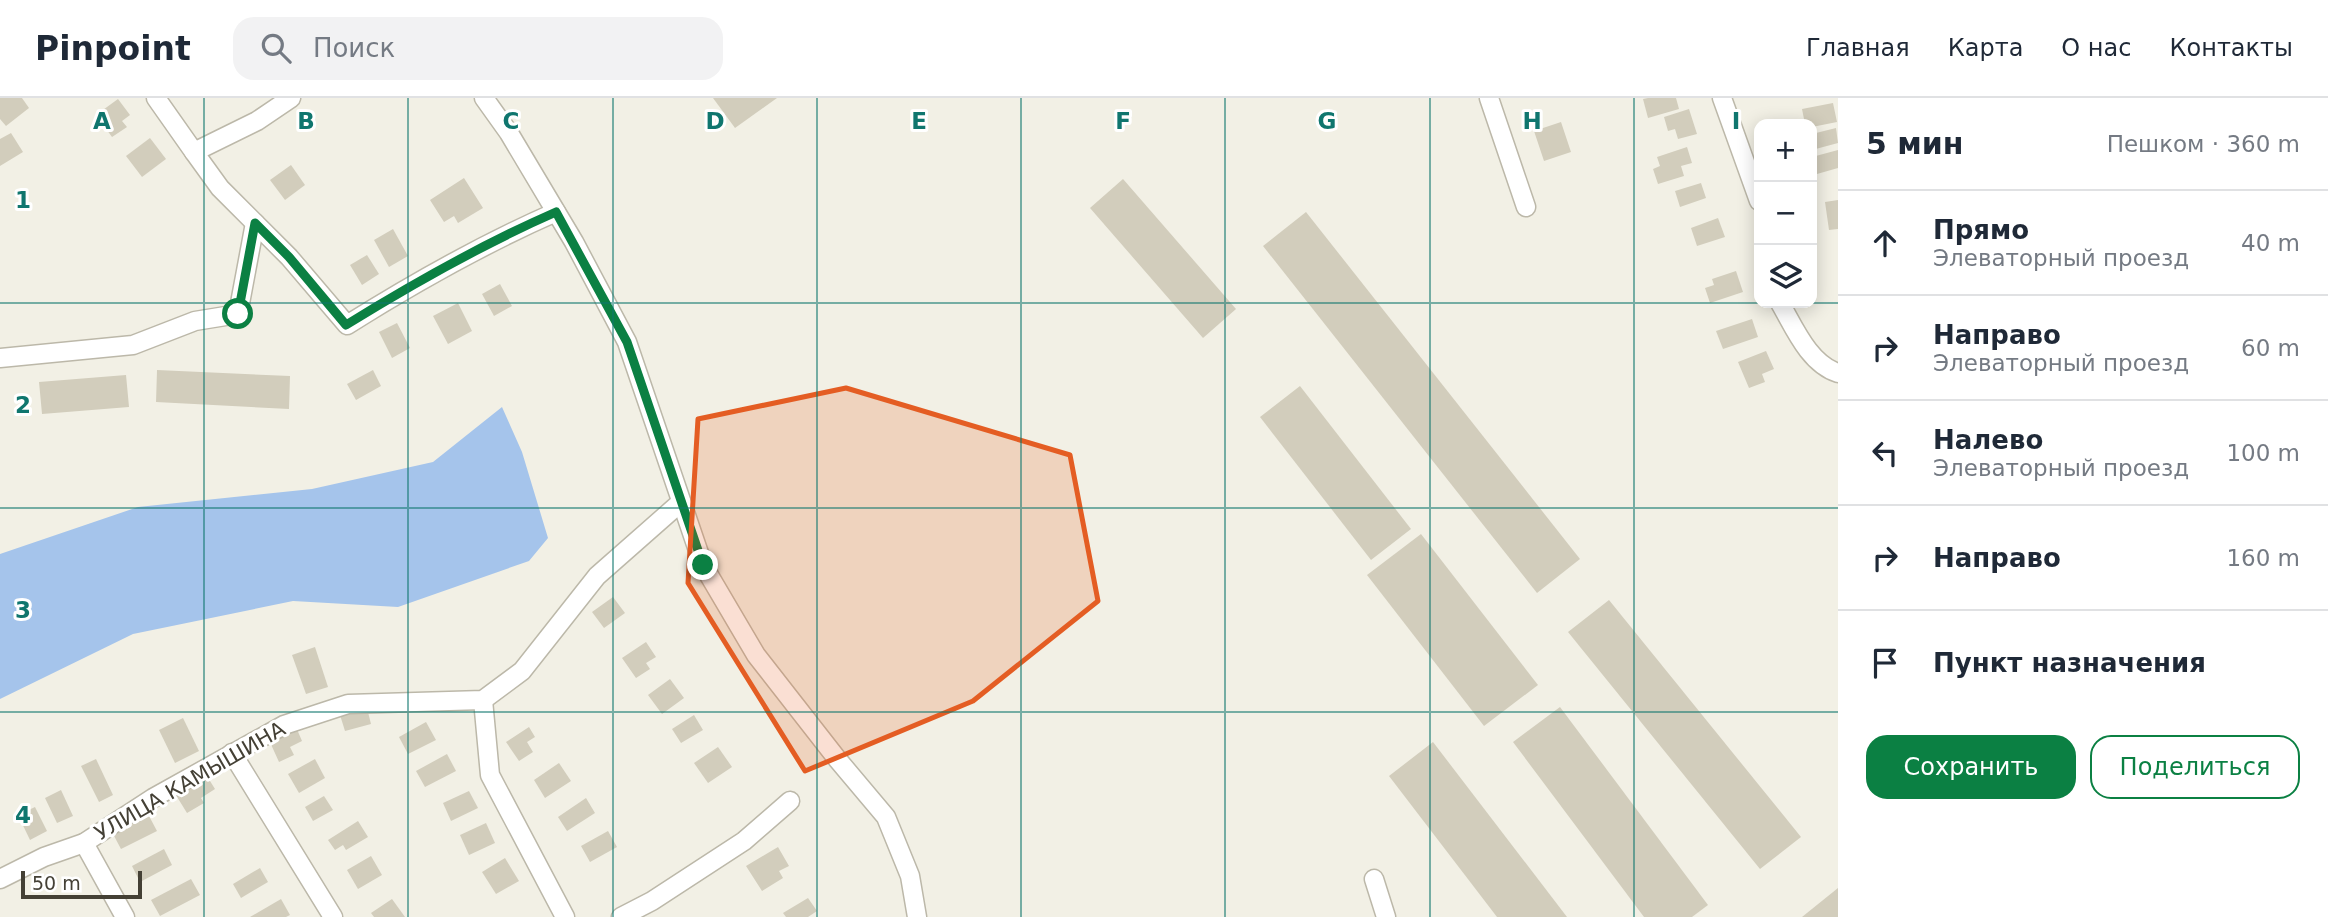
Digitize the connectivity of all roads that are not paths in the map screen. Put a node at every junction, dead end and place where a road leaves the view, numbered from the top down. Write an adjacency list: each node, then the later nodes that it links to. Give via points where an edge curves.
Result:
1 (156, 98): 6 (street)
2 (291, 98): 6 (street, via 257,121)
3 (484, 98): 9 (street)
4 (1489, 98): 8 (street)
5 (1722, 98): 7 (street)
6 (194, 152): 10 (street, via 219,188)
7 (1754, 187)
8 (1526, 207)
9 (556, 212): 10 (street, via 417,281 346,325); 14 (street, via 627,342)
10 (255, 223): 12 (street, via 238,314 195,321 133,345)
11 (1783, 308): 13 (street, via 1803,344)
12 (0, 358)
13 (1838, 373)
14 (681, 502): 15 (street, via 597,576 522,671); 24 (street, via 703,565 756,655 887,817 910,876)
15 (483, 700): 16 (street, УЛИЦА КАМЫШИНА, via 348,704 284,725); 22 (street, via 490,775)
16 (232, 753): 18 (street, УЛИЦА КАМЫШИНА); 21 (street)
17 (790, 801): 23 (street, via 744,841)
18 (84, 843): 19 (street, УЛИЦА КАМЫШИНА); 20 (street)
19 (0, 879)
20 (125, 917)
21 (333, 917)
22 (565, 917)
23 (621, 917)
24 (917, 917)
25 (1373, 917): 26 (street, via 1374,879)
26 (1386, 917)

